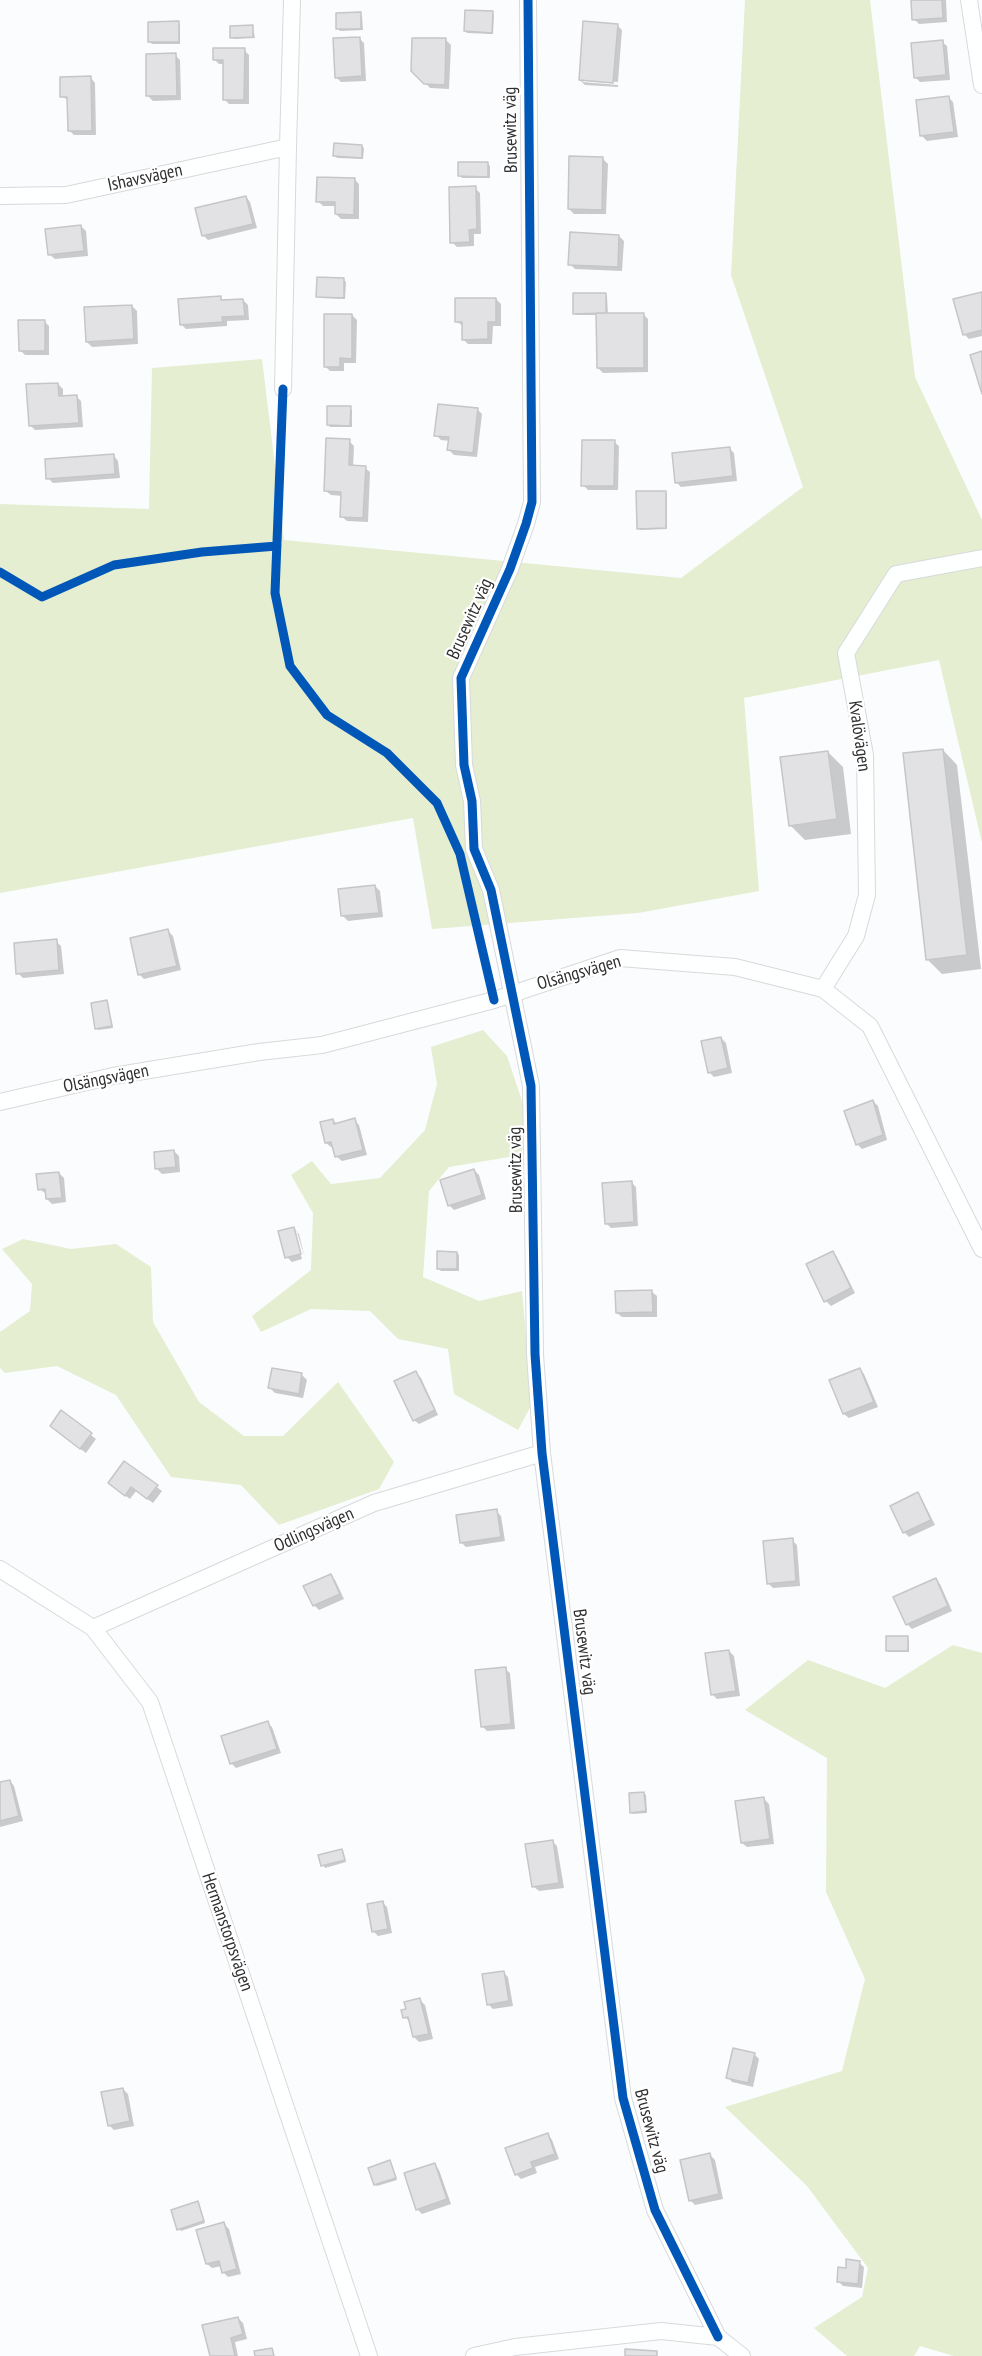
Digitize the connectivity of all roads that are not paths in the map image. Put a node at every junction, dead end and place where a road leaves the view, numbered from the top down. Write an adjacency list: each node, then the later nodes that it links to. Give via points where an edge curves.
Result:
1 (292, 0): 6 (street)
2 (528, 0): 11 (street, Brusewitz väg, via 532,502 510,569 461,678 464,765 472,801 474,849 491,890)
3 (969, 0): 4 (street)
4 (982, 79): 5 (street)
5 (982, 85)
6 (288, 147): 7 (street, Ishavsvägen, via 66,195); 8 (street)
7 (0, 196)
8 (283, 389)
9 (982, 558): 10 (street, Kvalövägen, via 896,574 846,653 865,755 867,895 856,936)
10 (823, 989): 11 (street, Olsängsvägen, via 735,967 620,958); 13 (street, Olsängsvägen, via 870,1026)
11 (513, 993): 12 (street, Olsängsvägen, via 322,1045 113,1076); 14 (street, Brusewitz väg, via 531,1086 535,1354)
12 (0, 1102)
13 (982, 1249)
14 (542, 1453): 16 (street, Odlingsvägen, via 374,1503); 17 (street, Brusewitz väg, via 623,2098 655,2210)
15 (0, 1569): 16 (street, Hermanstorpsvägen)
16 (93, 1628): 18 (street, Hermanstorpsvägen, via 150,1702)
17 (718, 2337): 19 (street, via 661,2331 515,2347); 20 (street)
18 (369, 2356)
19 (474, 2356)
20 (742, 2356)

